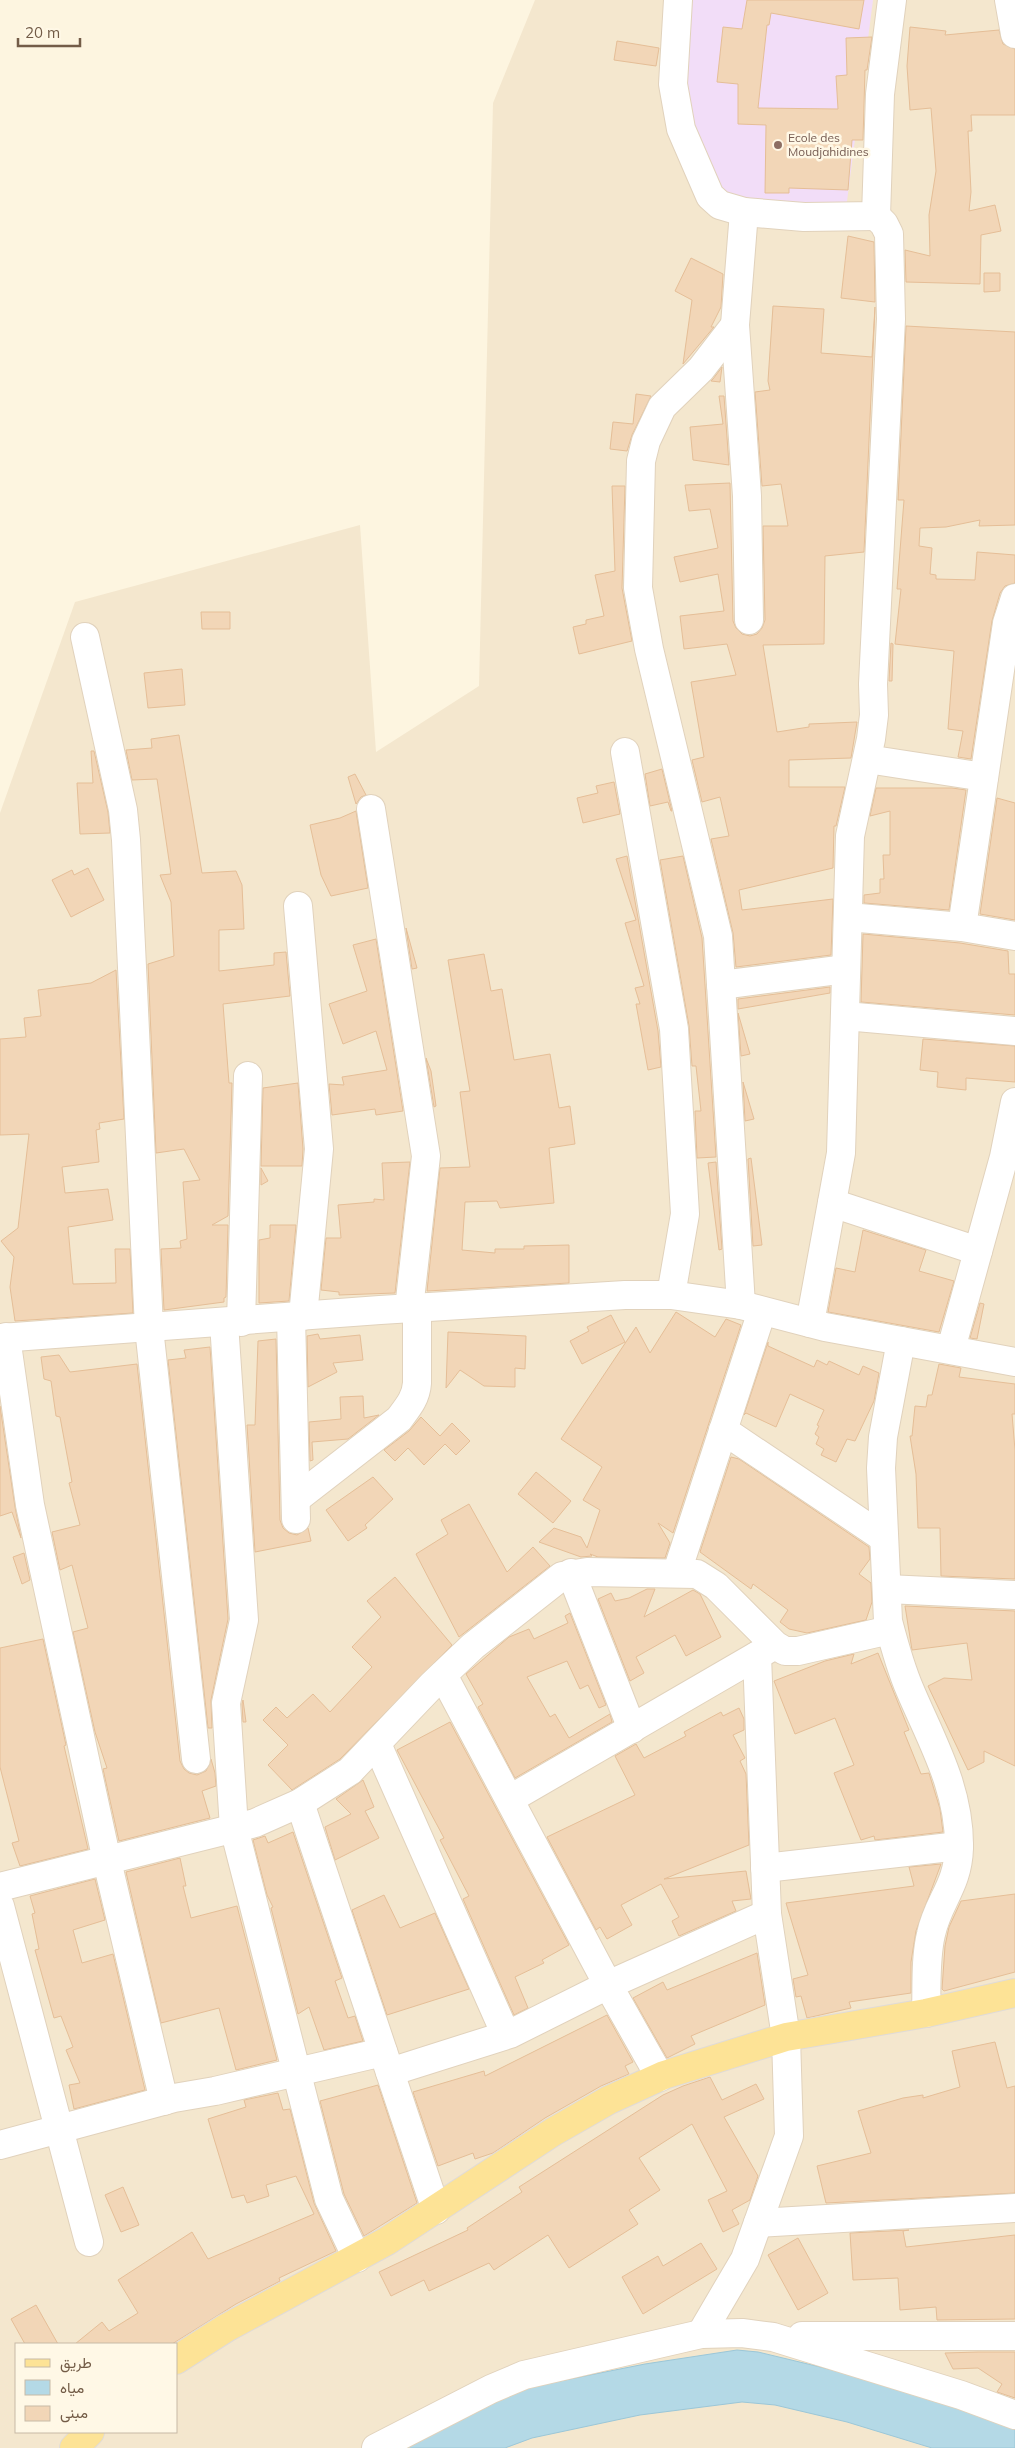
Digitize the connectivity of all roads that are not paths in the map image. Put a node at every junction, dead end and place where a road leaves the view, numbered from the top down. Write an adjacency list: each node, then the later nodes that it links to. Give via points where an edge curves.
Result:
1 (678, 0): 5 (street, via 673,84 681,129 710,196 720,205)
2 (892, 0): 6 (street, via 880,94)
3 (1009, 0): 4 (street)
4 (1015, 34)
5 (744, 212): 6 (street, via 804,217); 7 (street)
6 (876, 216): 12 (street, via 888,234 891,320 874,715)
7 (735, 325): 9 (street, via 747,496); 20 (street, via 701,369 662,407 646,441 641,461 638,588 649,649 718,936)
8 (1015, 598): 13 (street, via 1007,623)
9 (749, 620)
10 (85, 636): 34 (street, via 123,810 126,840)
11 (625, 752): 28 (street, via 674,1029 685,1214)
12 (867, 759): 13 (street); 16 (street, via 850,836)
13 (984, 777): 17 (street)
14 (371, 809): 29 (street, via 426,1156)
15 (298, 906): 31 (street, via 319,1149)
16 (848, 917): 17 (street); 19 (street)
17 (962, 927): 18 (street)
18 (1015, 936)
19 (846, 969): 20 (street); 21 (street)
20 (721, 985): 30 (street)
21 (845, 1016): 22 (street); 26 (street, via 840,1153)
22 (1015, 1031)
23 (248, 1076): 32 (street)
24 (1015, 1102): 25 (street)
25 (1011, 1143): 27 (street)
26 (832, 1203): 27 (street); 33 (street)
27 (978, 1251): 37 (street)
28 (671, 1296): 29 (street); 30 (street)
29 (413, 1308): 31 (street); 31 (street, via 417,1383 412,1403 400,1419 296,1509)
30 (752, 1308): 33 (street); 39 (street)
31 (297, 1317): 32 (street)
32 (233, 1322): 34 (street); 53 (street, via 244,1620 226,1703)
33 (810, 1323): 36 (street)
34 (150, 1328): 35 (street); 50 (street)
35 (3, 1338): 55 (street, via 30,1505)
36 (901, 1341): 37 (street); 40 (street, via 883,1437)
37 (950, 1348): 38 (street)
38 (1015, 1362)
39 (723, 1430): 40 (street); 41 (street)
40 (884, 1538): 43 (street)
41 (676, 1572): 42 (street); 46 (street, via 704,1577)
42 (571, 1573): 47 (street, via 562,1576 495,1628); 48 (street)
43 (887, 1589): 44 (street); 45 (street)
44 (1015, 1595)
45 (890, 1630): 46 (street, via 798,1651); 54 (street, via 909,1689 948,1774)
46 (766, 1650): 48 (street); 56 (street)
47 (443, 1675): 49 (street); 51 (street)
48 (632, 1729): 51 (street)
49 (377, 1744): 52 (street, via 350,1771); 63 (street)
50 (196, 1759)
51 (510, 1800): 60 (street)
52 (300, 1803): 53 (street, via 255,1823); 65 (street)
53 (234, 1828): 55 (street); 66 (street)
54 (959, 1846): 56 (street); 62 (street, via 957,1873 931,1932)
55 (107, 1861): 57 (street); 68 (street)
56 (765, 1868): 59 (street)
57 (0, 1887)
58 (0, 1906): 69 (street)
59 (767, 1914): 60 (street); 64 (street)
60 (608, 1986): 63 (street, via 510,2034); 67 (street)
61 (1015, 1993): 62 (main road)
62 (926, 2013): 64 (main road)
63 (505, 2033): 65 (street)
64 (786, 2037): 67 (main road); 73 (street, via 789,2136)
65 (386, 2062): 66 (street); 72 (street)
66 (298, 2073): 68 (street); 75 (street, via 329,2199)
67 (660, 2077): 72 (main road, via 608,2100 553,2132)
68 (164, 2101): 69 (street)
69 (58, 2129): 70 (street); 74 (street)
70 (0, 2145)
71 (1015, 2208): 73 (street)
72 (436, 2210): 75 (main road)
73 (758, 2222): 76 (street, via 745,2259)
74 (90, 2242)
75 (357, 2258): 79 (main road, via 226,2328)
76 (701, 2334): 78 (street, via 742,2333); 83 (street, via 524,2376 491,2389)
77 (1015, 2336): 78 (street)
78 (773, 2337): 80 (street, via 952,2392)
79 (178, 2359)
80 (1015, 2415)
81 (89, 2433): 82 (main road)
82 (74, 2448)
83 (376, 2448)

